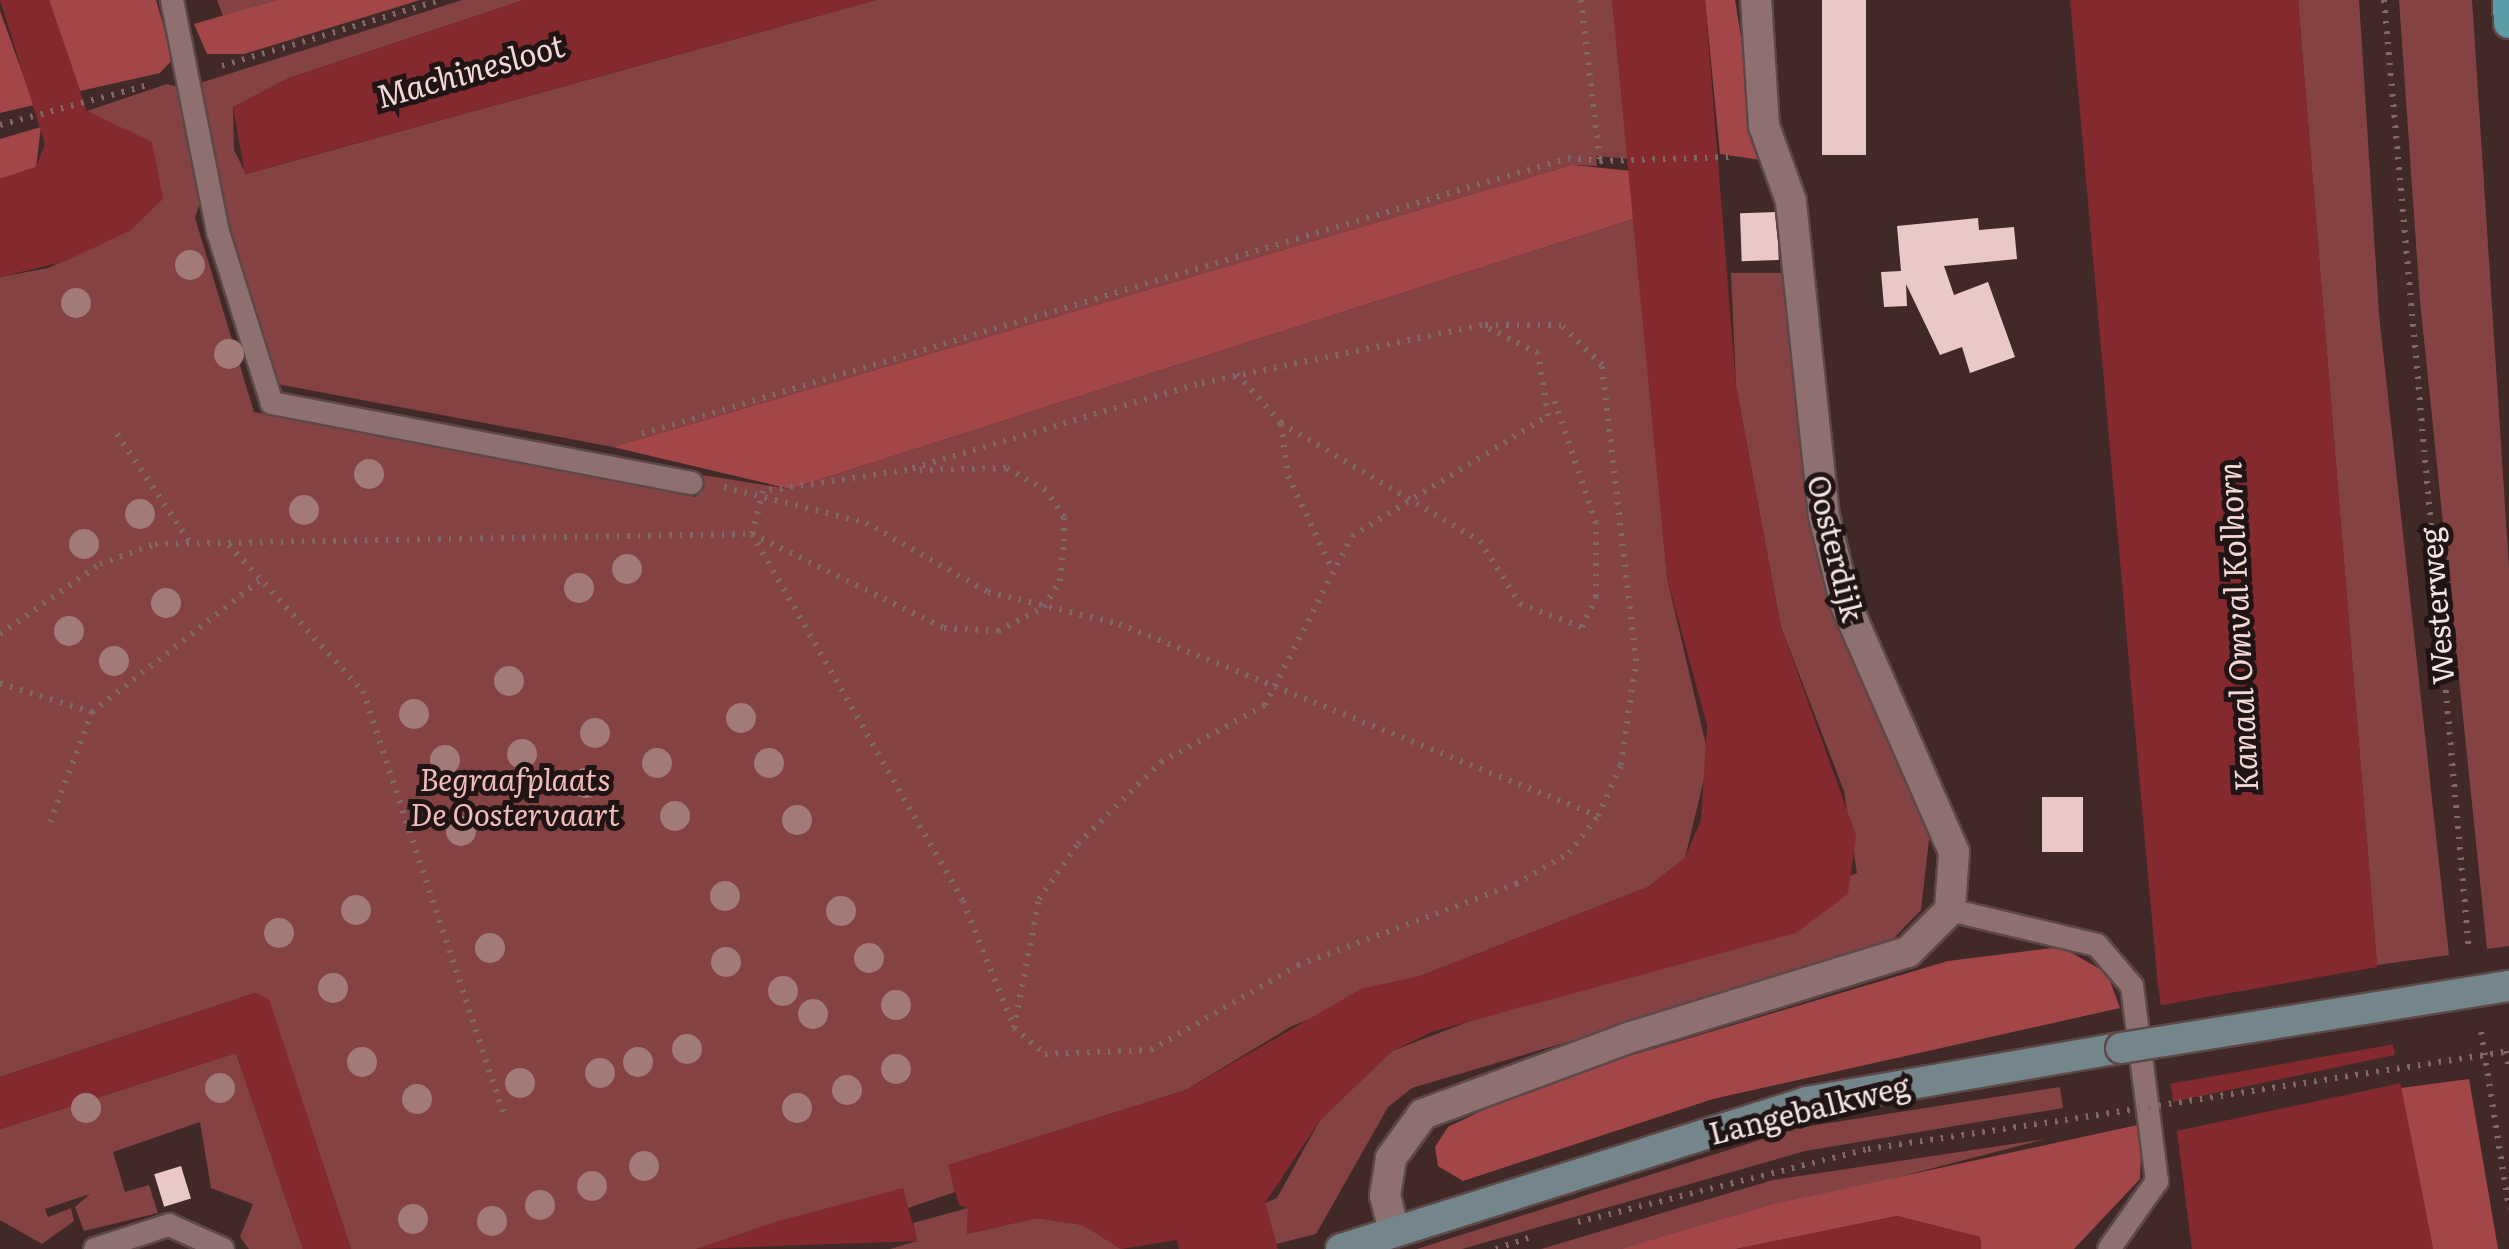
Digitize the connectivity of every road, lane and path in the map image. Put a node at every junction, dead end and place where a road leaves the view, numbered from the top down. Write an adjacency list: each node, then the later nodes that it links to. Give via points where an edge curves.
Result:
1 (172, 0): 8 (lane)
2 (441, 0): 8 (path)
3 (1581, 0): 11 (path)
4 (1756, 0): 34 (street, Oosterdijk, via 1764,126 1800,271 1824,516 1846,605 1954,852)
5 (2384, 0): 35 (path, Westerweg)
6 (2508, 0): 7 (main road)
7 (2509, 22)
8 (187, 76): 9 (path); 19 (lane, via 218,232 272,403)
9 (1, 125)
10 (1736, 157): 11 (path, via 1620,166)
11 (1600, 161): 17 (path, via 1568,158)
12 (1482, 325): 13 (path); 14 (path, via 1538,354); 32 (path, via 1561,325 1602,365 1636,661 1621,765)
13 (1237, 374): 15 (path); 18 (path)
14 (1551, 392): 21 (path, via 1548,416 1514,444); 21 (path, via 1596,523 1596,597 1582,626 1520,604 1480,541)
15 (1281, 423): 21 (path); 25 (path, via 1288,476)
16 (118, 434): 23 (path)
17 (635, 436)
18 (907, 470): 20 (path); 27 (path, via 1006,468 1046,490 1064,517 1064,541 1060,582)
19 (691, 484): 20 (path)
20 (763, 491): 22 (path); 27 (path, via 866,523 988,592)
21 (1416, 500): 25 (path, via 1352,536)
22 (752, 534): 24 (path); 27 (path, via 944,628 998,631); 38 (path, via 963,901)
23 (191, 544): 24 (path); 28 (path, via 155,544 100,564)
24 (228, 544): 26 (path)
25 (1331, 567): 30 (path)
26 (258, 582): 31 (path); 41 (path, via 293,606 364,691)
27 (1044, 606): 30 (path, via 1119,624)
28 (0, 634)
29 (0, 683): 31 (path)
30 (1276, 684): 32 (path); 38 (path, via 1244,721 1160,762 1078,844 1039,899)
31 (92, 712): 33 (path)
32 (1598, 816): 38 (path, via 1569,853 1516,884 1298,966 1150,1050 1045,1054)
33 (50, 822)
34 (1950, 910): 44 (street, via 1908,952 1628,1038 1423,1114 1389,1168); 50 (lane, via 2097,944 2132,986 2158,1181)
35 (2471, 966)
36 (2509, 986): 44 (street, Langebalkweg, bridge, via 1807,1102)
37 (2479, 1019): 42 (path)
38 (1014, 1028)
39 (2508, 1051): 40 (path); 43 (path, Langebalkweg, bridge, via 1868,1149)
40 (2508, 1068)
41 (504, 1112)
42 (2509, 1205)
43 (1564, 1226)
44 (1394, 1230): 48 (street, Langebalkweg)
45 (1547, 1232): 49 (path)
46 (95, 1249): 47 (lane, via 168,1224)
47 (223, 1249)
48 (1341, 1249)
49 (1496, 1249)
50 (2109, 1249)

